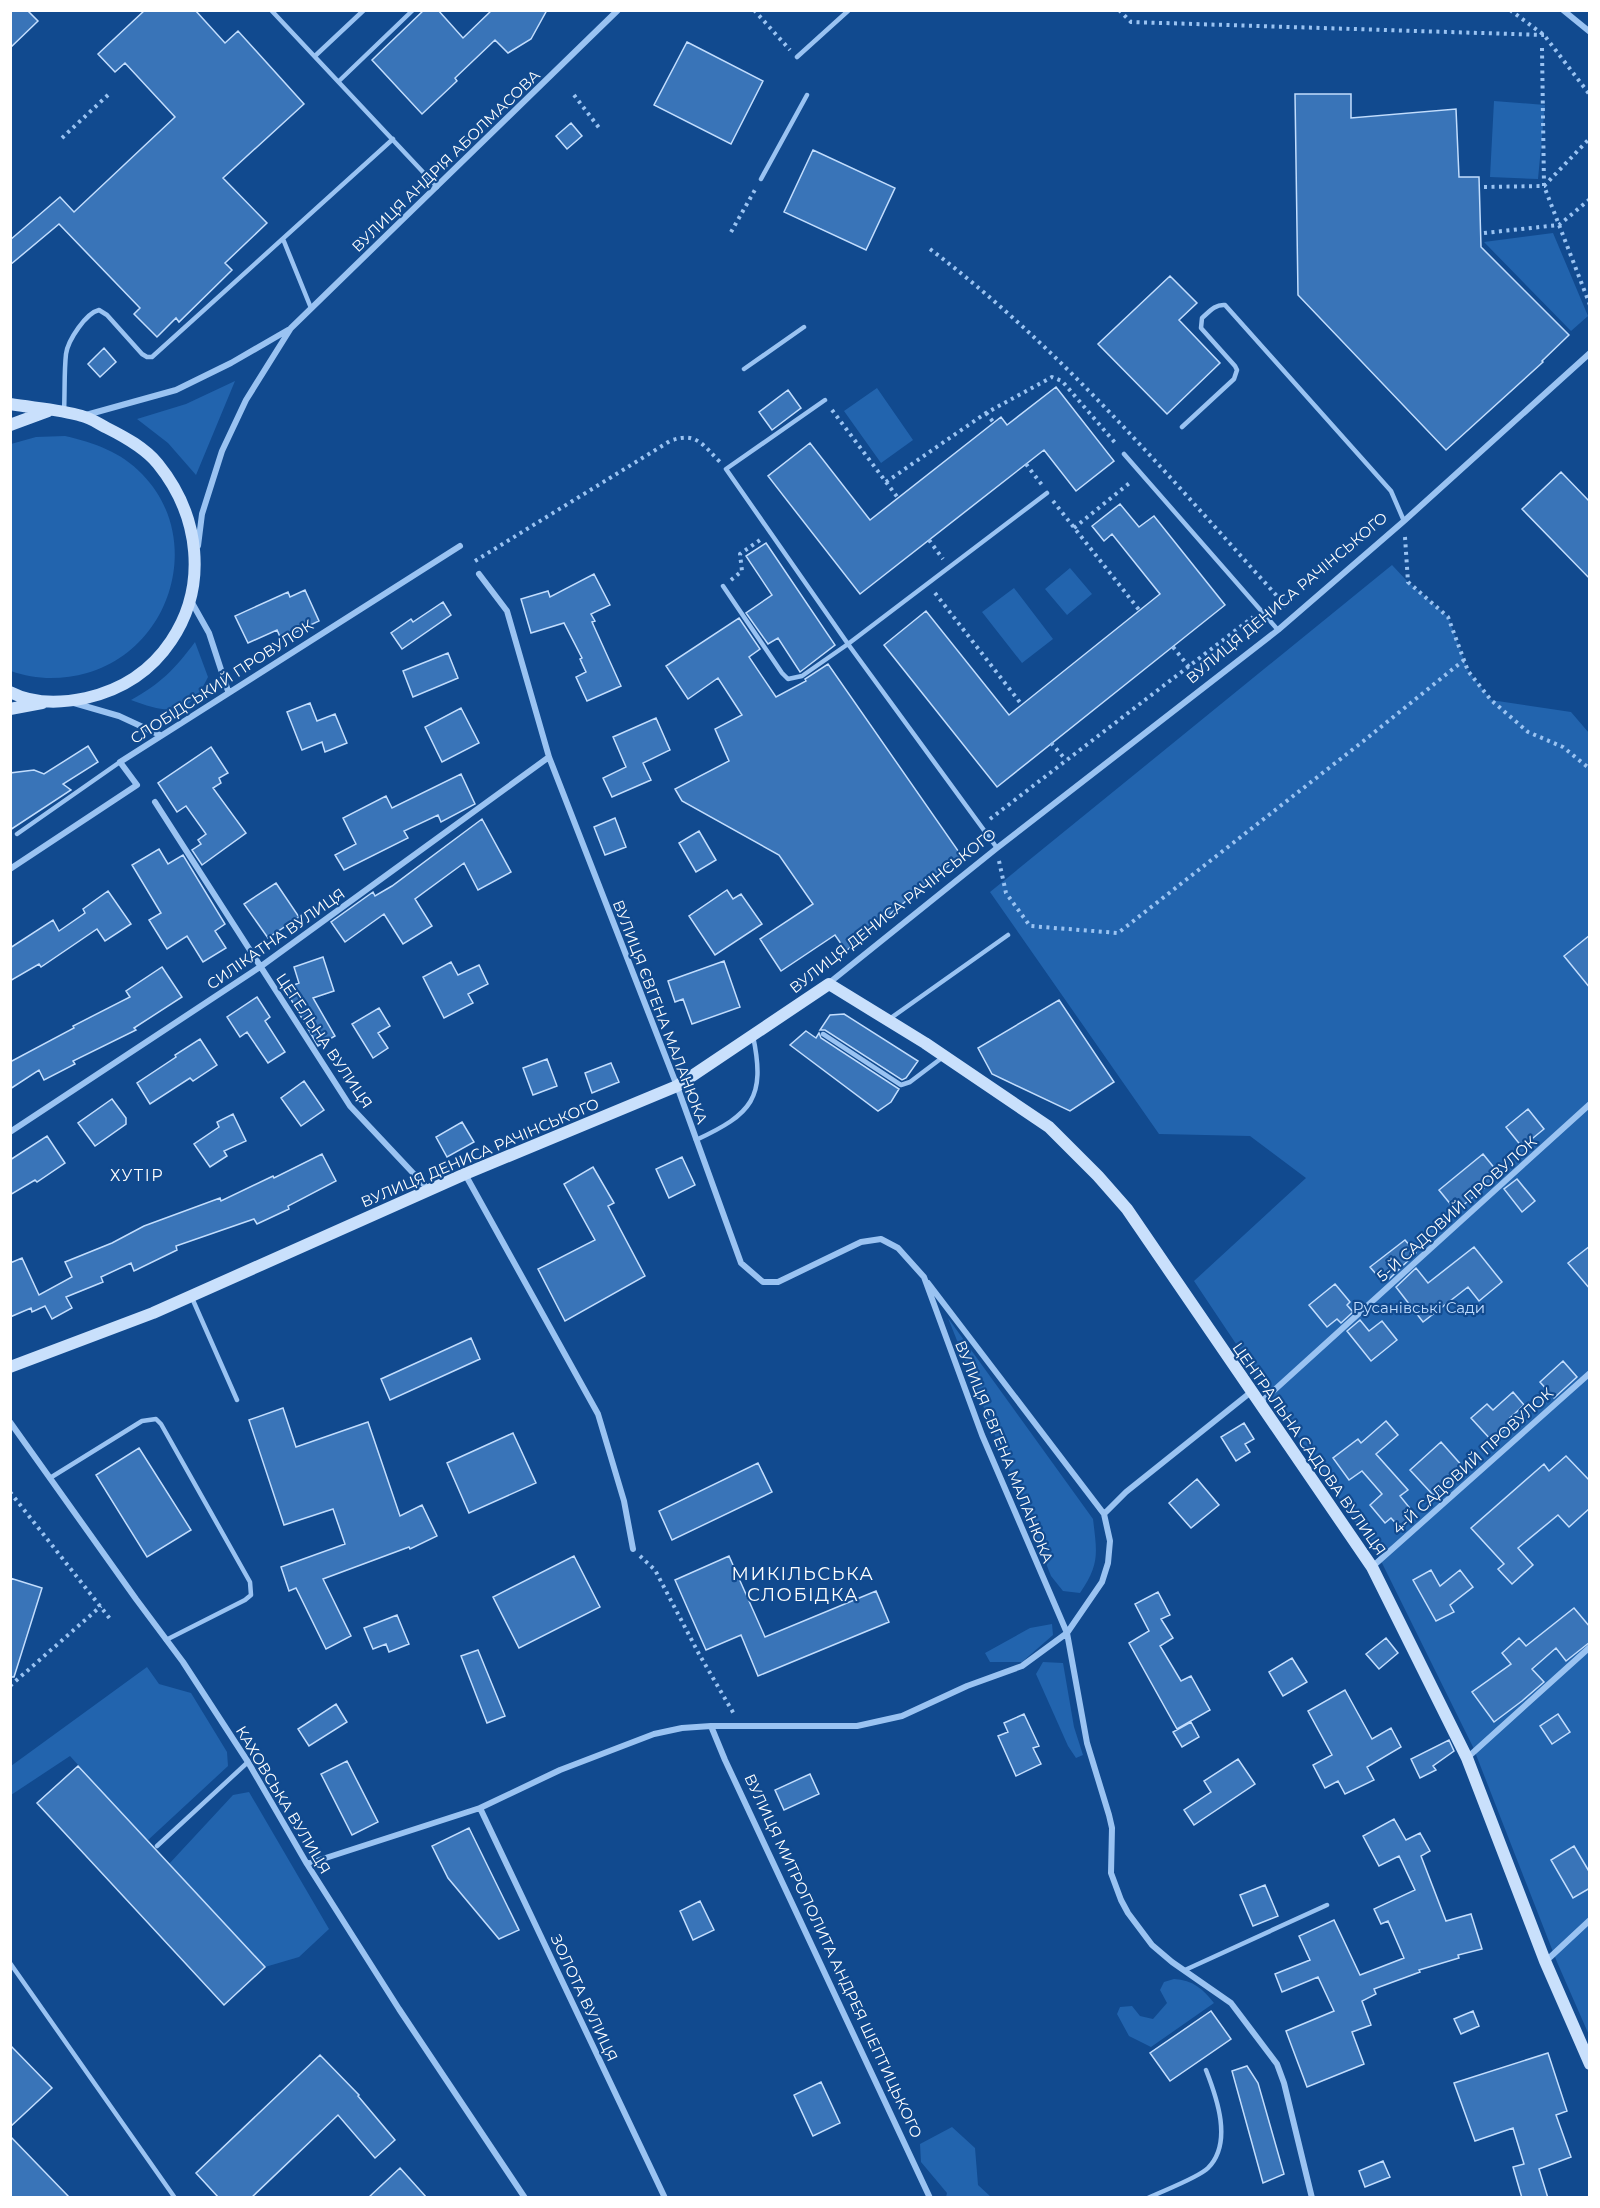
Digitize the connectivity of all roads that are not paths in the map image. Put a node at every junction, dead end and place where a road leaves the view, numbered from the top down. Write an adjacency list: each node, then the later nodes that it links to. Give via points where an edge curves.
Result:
1 (271, 10): 8 (lane)
2 (364, 10): 8 (lane)
3 (413, 10): 10 (lane)
4 (618, 10): 14 (street, ВУЛИЦЯ АНДРІЯ АБОЛМАСОВА)
5 (849, 10): 9 (lane)
6 (1563, 10): 7 (street)
7 (1590, 32)
8 (315, 56): 10 (lane)
9 (797, 57)
10 (339, 81): 12 (lane)
11 (807, 95): 13 (lane)
12 (393, 139): 14 (lane); 15 (lane)
13 (761, 179)
14 (437, 187): 16 (street, ВУЛИЦЯ АНДРІЯ АБОЛМАСОВА)
15 (283, 239): 16 (lane); 23 (lane, via 152,357 142,354 106,315 99,310 92,312 66,351)
16 (312, 308): 18 (street, ВУЛИЦЯ АНДРІЯ АБОЛМАСОВА)
17 (804, 327): 20 (lane)
18 (291, 328): 24 (street, ВУЛИЦЯ АНДРІЯ АБОЛМАСОВА, via 176,390); 31 (street, ВУЛИЦЯ АНДРІЯ АБОЛМАСОВА, via 246,400 222,451 202,514)
19 (1590, 352): 29 (street, ВУЛИЦЯ ДЕНИСА РАЧІНСЬКОГО)
20 (744, 369)
21 (825, 400): 36 (lane, via 726,469)
22 (10, 404): 23 (main road)
23 (58, 411): 24 (main road); 25 (main road)
24 (83, 416): 31 (main road, via 130,440 157,463 178,494 190,527)
25 (10, 426)
26 (1182, 426): 29 (lane, via 1236,375 1235,366 1201,327 1202,318 1220,304 1225,305 1391,491)
27 (1124, 454): 35 (lane)
28 (1047, 493): 36 (lane)
29 (1404, 521): 35 (street, ВУЛИЦЯ ДЕНИСА РАЧІНСЬКОГО)
30 (460, 546): 37 (street, СЛОБІДСЬКИЙ ПРОВУЛОК)
31 (195, 561): 34 (main road)
32 (479, 574): 43 (street, ВУЛИЦЯ ЄВГЕНА МАЛАНЮКА, via 507,611)
33 (723, 586): 36 (lane, via 788,679 802,676)
34 (191, 601): 37 (street, via 209,633); 39 (main road, via 181,626 161,655 135,679 103,694)
35 (1278, 630): 47 (street, ВУЛИЦЯ ДЕНИСА РАЧІНСЬКОГО)
36 (849, 644): 47 (lane)
37 (228, 691): 42 (street, СЛОБІДСЬКИЙ ПРОВУЛОК)
38 (10, 692): 40 (main road)
39 (68, 701): 40 (main road); 42 (street, via 118,716)
40 (50, 702): 41 (main road)
41 (10, 709)
42 (160, 735): 44 (street, СЛОБІДСЬКИЙ ПРОВУЛОК)
43 (549, 757): 50 (street, СИЛІКАТНА ВУЛИЦЯ); 56 (street, ВУЛИЦЯ ЄВГЕНА МАЛАНЮКА)
44 (120, 762): 46 (lane); 48 (street, СЛОБІДСЬКИЙ ПРОВУЛОК, via 137,784)
45 (155, 802): 50 (street, ЦЕГЕЛЬНА ВУЛИЦЯ)
46 (17, 834)
47 (997, 848): 51 (street, ВУЛИЦЯ ДЕНИСА РАЧІНСЬКОГО)
48 (10, 868)
49 (1008, 935): 52 (lane)
50 (260, 967): 58 (street, СИЛІКАТНА ВУЛИЦЯ); 61 (street, ЦЕГЕЛЬНА ВУЛИЦЯ, via 350,1106)
51 (829, 984): 52 (main road, ЦЕНТРАЛЬНА САДОВА ВУЛИЦЯ); 54 (main road, ВУЛИЦЯ ДЕНИСА РАЧІНСЬКОГО)
52 (888, 1020): 55 (main road, ЦЕНТРАЛЬНА САДОВА ВУЛИЦЯ)
53 (823, 1034): 55 (lane, via 901,1085)
54 (753, 1035): 56 (main road, ВУЛИЦЯ ДЕНИСА РАЧІНСЬКОГО); 59 (lane, via 759,1061 757,1089 749,1105 737,1118)
55 (944, 1056): 66 (main road, ЦЕНТРАЛЬНА САДОВА ВУЛИЦЯ, via 1049,1127 1098,1176 1126,1209)
56 (677, 1086): 59 (street, ВУЛИЦЯ ЄВГЕНА МАЛАНЮКА); 60 (main road, ВУЛИЦЯ ДЕНИСА РАЧІНСЬКОГО)
57 (1590, 1104): 68 (street, 5-Й САДОВИЙ ПРОВУЛОК)
58 (10, 1132)
59 (696, 1140): 62 (street, ВУЛИЦЯ ЄВГЕНА МАЛАНЮКА, via 741,1263 763,1282 778,1282 861,1242 881,1239 898,1248)
60 (465, 1174): 61 (main road, ВУЛИЦЯ ДЕНИСА РАЧІНСЬКОГО); 72 (street, via 598,1414 624,1502)
61 (429, 1190): 63 (main road, ВУЛИЦЯ ДЕНИСА РАЧІНСЬКОГО)
62 (924, 1277): 71 (street, ВУЛИЦЯ ЄВГЕНА МАЛАНЮКА); 74 (street, ВУЛИЦЯ ЄВГЕНА МАЛАНЮКА, via 982,1435)
63 (191, 1296): 64 (main road, ВУЛИЦЯ ДЕНИСА РАЧІНСЬКОГО); 67 (lane)
64 (10, 1367)
65 (1590, 1373): 73 (street, 4-Й САДОВИЙ ПРОВУЛОК)
66 (1251, 1392): 68 (main road, ЦЕНТРАЛЬНА САДОВА ВУЛИЦЯ); 71 (street)
67 (237, 1400)
68 (1260, 1403): 73 (main road, ЦЕНТРАЛЬНА САДОВА ВУЛИЦЯ)
69 (10, 1422): 70 (street, КАХОВСЬКА ВУЛИЦЯ)
70 (50, 1478): 75 (street, КАХОВСЬКА ВУЛИЦЯ); 75 (lane, via 142,1421 156,1419 161,1424 252,1588 246,1600)
71 (1104, 1514): 74 (street, ВУЛИЦЯ ЄВГЕНА МАЛАНЮКА, via 1110,1541 1108,1563 1102,1582)
72 (633, 1550)
73 (1372, 1567): 78 (main road, ЦЕНТРАЛЬНА САДОВА ВУЛИЦЯ)
74 (1067, 1634): 77 (street, via 1022,1666 902,1716 857,1726); 87 (street, ВУЛИЦЯ ЄВГЕНА МАЛАНЮКА, via 1087,1743 1112,1828 1114,1883 1128,1913 1152,1945)
75 (166, 1640): 79 (street, КАХОВСЬКА ВУЛИЦЯ)
76 (1590, 1647): 78 (street)
77 (711, 1726): 80 (street, via 654,1734 560,1770); 93 (street, ВУЛИЦЯ МИТРОПОЛИТА АНДРЕЯ ШЕПТИЦЬКОГО)
78 (1467, 1758): 85 (main road, ЦЕНТРАЛЬНА САДОВА ВУЛИЦЯ)
79 (248, 1762): 81 (lane); 82 (street, КАХОВСЬКА ВУЛИЦЯ)
80 (480, 1808): 82 (street); 92 (street, ЗОЛОТА ВУЛИЦЯ)
81 (157, 1846)
82 (307, 1864): 91 (street, КАХОВСЬКА ВУЛИЦЯ)
83 (1327, 1905): 87 (lane)
84 (1590, 1920): 85 (street)
85 (1545, 1961): 88 (main road, ЦЕНТРАЛЬНА САДОВА ВУЛИЦЯ)
86 (10, 1963): 90 (lane)
87 (1185, 1970): 95 (street, ВУЛИЦЯ ЄВГЕНА МАЛАНЮКА, via 1231,2003 1277,2064)
88 (1590, 2064)
89 (1206, 2070): 94 (lane, via 1219,2115 1221,2139 1215,2159 1206,2170)
90 (176, 2198)
91 (525, 2198)
92 (666, 2198)
93 (930, 2198)
94 (1148, 2198)
95 (1312, 2198)

